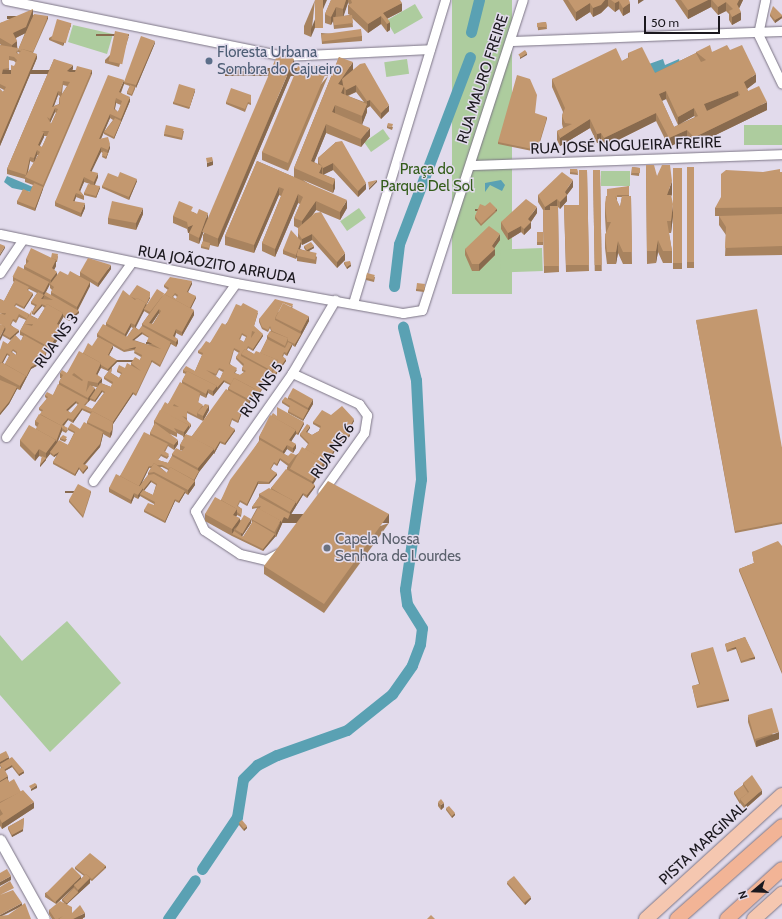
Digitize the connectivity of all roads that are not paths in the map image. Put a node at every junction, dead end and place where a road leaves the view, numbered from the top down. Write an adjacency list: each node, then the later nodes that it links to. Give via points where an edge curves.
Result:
1 (6, 0): 8 (street, via 284,56)
2 (445, 0): 8 (street)
3 (523, 0): 7 (street, RUA MAURO FREIRE)
4 (765, 0): 6 (street)
5 (782, 32): 6 (street)
6 (758, 34): 7 (street); 9 (street)
7 (510, 41): 11 (street, RUA MAURO FREIRE)
8 (430, 49): 18 (street)
9 (782, 84)
10 (782, 154): 11 (street, RUA JOSÉ NOGUEIRA FREIRE)
11 (471, 165): 19 (street, RUA MAURO FREIRE)
12 (0, 234): 13 (street, RUA JOÃOZITO ARRUDA)
13 (23, 239): 14 (street, RUA JOÃOZITO ARRUDA); 15 (street)
14 (131, 263): 16 (street, RUA JOÃOZITO ARRUDA); 21 (street, RUA NS 3)
15 (0, 272)
16 (236, 283): 17 (street, RUA JOÃOZITO ARRUDA); 22 (street)
17 (335, 300): 18 (street, RUA JOÃOZITO ARRUDA); 20 (street, RUA NS 5)
18 (353, 303): 19 (street, RUA JOÃOZITO ARRUDA, via 403,313 422,310)
19 (427, 304)
20 (292, 373): 23 (street, RUA NS 6, via 359,404 368,421 364,433); 24 (street, RUA NS 5, via 195,511 204,530 240,554 266,560 278,554)
21 (6, 436)
22 (93, 481)
23 (314, 502)
24 (288, 541)
25 (782, 795): 31 (main road, PISTA MARGINAL)
26 (782, 826): 32 (highway)
27 (0, 840): 30 (street)
28 (782, 869): 33 (highway)
29 (782, 894): 34 (main road)
30 (44, 919)
31 (646, 919)
32 (677, 919)
33 (727, 919)
34 (754, 919)

